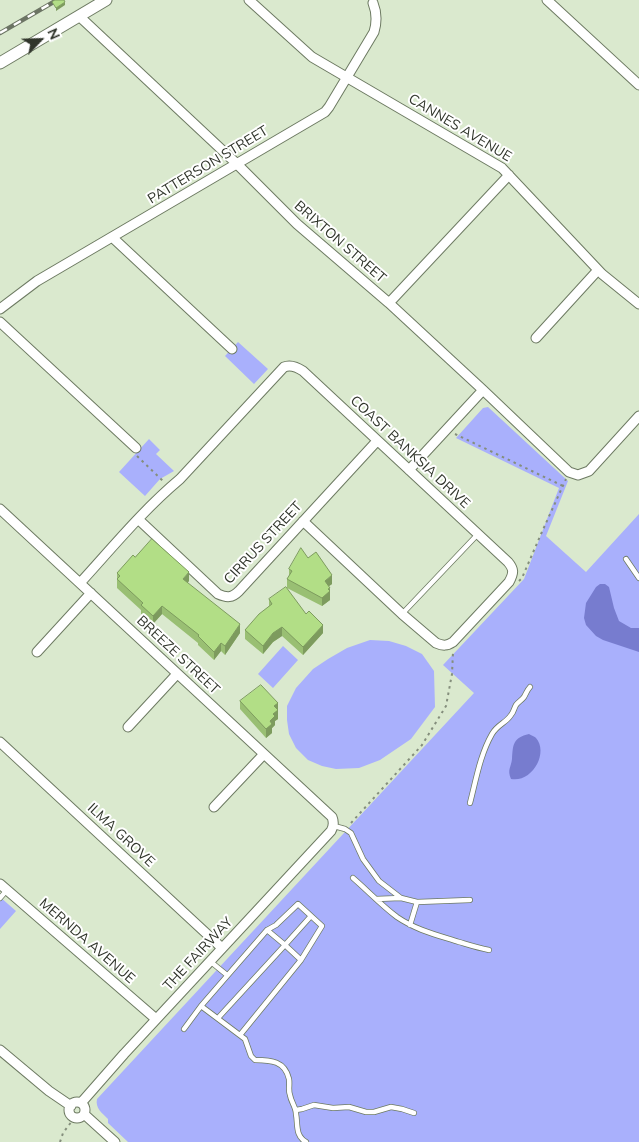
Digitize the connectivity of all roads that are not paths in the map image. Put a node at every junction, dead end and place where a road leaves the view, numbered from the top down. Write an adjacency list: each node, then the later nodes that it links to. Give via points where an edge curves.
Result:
1 (106, 0): 5 (street)
2 (248, 0): 7 (street, CANNES AVENUE, via 309,56)
3 (548, 0): 8 (street)
4 (373, 3): 7 (street, PATTERSON STREET, via 377,16 375,30)
5 (79, 16): 6 (street); 9 (street, BRIXTON STREET)
6 (0, 63)
7 (347, 77): 9 (street, PATTERSON STREET, via 325,112); 10 (street, CANNES AVENUE, via 495,163)
8 (639, 85)
9 (237, 164): 11 (street, PATTERSON STREET); 13 (street, BRIXTON STREET, via 297,224)
10 (509, 175): 12 (street, CANNES AVENUE); 13 (street)
11 (112, 237): 15 (street, PATTERSON STREET, via 37,281); 18 (street)
12 (598, 270): 14 (street, CANNES AVENUE); 17 (street)
13 (389, 303): 19 (street, BRIXTON STREET)
14 (639, 304)
15 (0, 309)
16 (0, 322): 22 (street)
17 (536, 338)
18 (232, 349)
19 (483, 390): 20 (street, BRIXTON STREET, via 570,472 578,475 589,471); 23 (street)
20 (639, 416)
21 (377, 441): 23 (street, COAST BANKSIA DRIVE); 25 (street, COAST BANKSIA DRIVE, via 303,371 287,366); 26 (street, CIRRUS STREET)
22 (136, 448)
23 (409, 470): 27 (street, COAST BANKSIA DRIVE)
24 (0, 509): 30 (street, BREEZE STREET)
25 (138, 519): 26 (street, CIRRUS STREET, via 224,597 239,591); 30 (street, COAST BANKSIA DRIVE)
26 (303, 520): 32 (street, COAST BANKSIA DRIVE)
27 (478, 534): 32 (lane); 32 (street, COAST BANKSIA DRIVE, via 508,562 513,574 472,622 453,642 442,646)
28 (626, 559): 29 (lane)
29 (639, 578)
30 (80, 583): 31 (street, BREEZE STREET)
31 (91, 593): 33 (street); 34 (street, BREEZE STREET)
32 (402, 614)
33 (37, 652)
34 (178, 674): 36 (street); 38 (street, BREEZE STREET)
35 (530, 687): 39 (lane, via 511,716 493,732 476,774)
36 (128, 727)
37 (0, 742): 54 (street, ILMA GROVE)
38 (264, 754): 40 (street); 41 (street, BREEZE STREET, via 332,817)
39 (470, 803)
40 (214, 807)
41 (334, 825): 46 (lane, via 350,833 359,853 379,881); 54 (street, THE FAIRWAY)
42 (353, 878): 47 (lane)
43 (0, 884): 44 (street, MERNDA AVENUE)
44 (7, 890): 45 (lane); 61 (street, MERNDA AVENUE)
45 (0, 898)
46 (401, 898): 47 (lane); 49 (lane)
47 (376, 899): 51 (lane)
48 (470, 900): 49 (lane)
49 (417, 902): 51 (lane)
50 (311, 916): 52 (lane, via 298,904); 53 (lane); 56 (lane, via 322,926)
51 (410, 925): 55 (lane, via 429,934)
52 (267, 930): 53 (lane); 58 (lane)
53 (284, 945): 56 (lane); 60 (lane)
54 (222, 948): 57 (street, THE FAIRWAY)
55 (489, 950)
56 (300, 960): 63 (lane)
57 (210, 961): 58 (lane); 61 (street, THE FAIRWAY)
58 (227, 975): 59 (lane)
59 (201, 1006): 60 (lane); 62 (lane)
60 (218, 1018): 63 (lane)
61 (156, 1019): 65 (street, THE FAIRWAY)
62 (184, 1029)
63 (240, 1035): 67 (lane, via 255,1060 270,1060 283,1066)
64 (0, 1050): 66 (street)
65 (81, 1103): 66 (street); 69 (street, via 85,1108)
66 (71, 1106): 69 (street, via 70,1113)
67 (296, 1110): 68 (lane, via 314,1105 349,1107 366,1112 391,1107); 71 (lane, via 298,1132)
68 (414, 1113)
69 (79, 1116): 70 (street)
70 (116, 1142)
71 (306, 1142)

